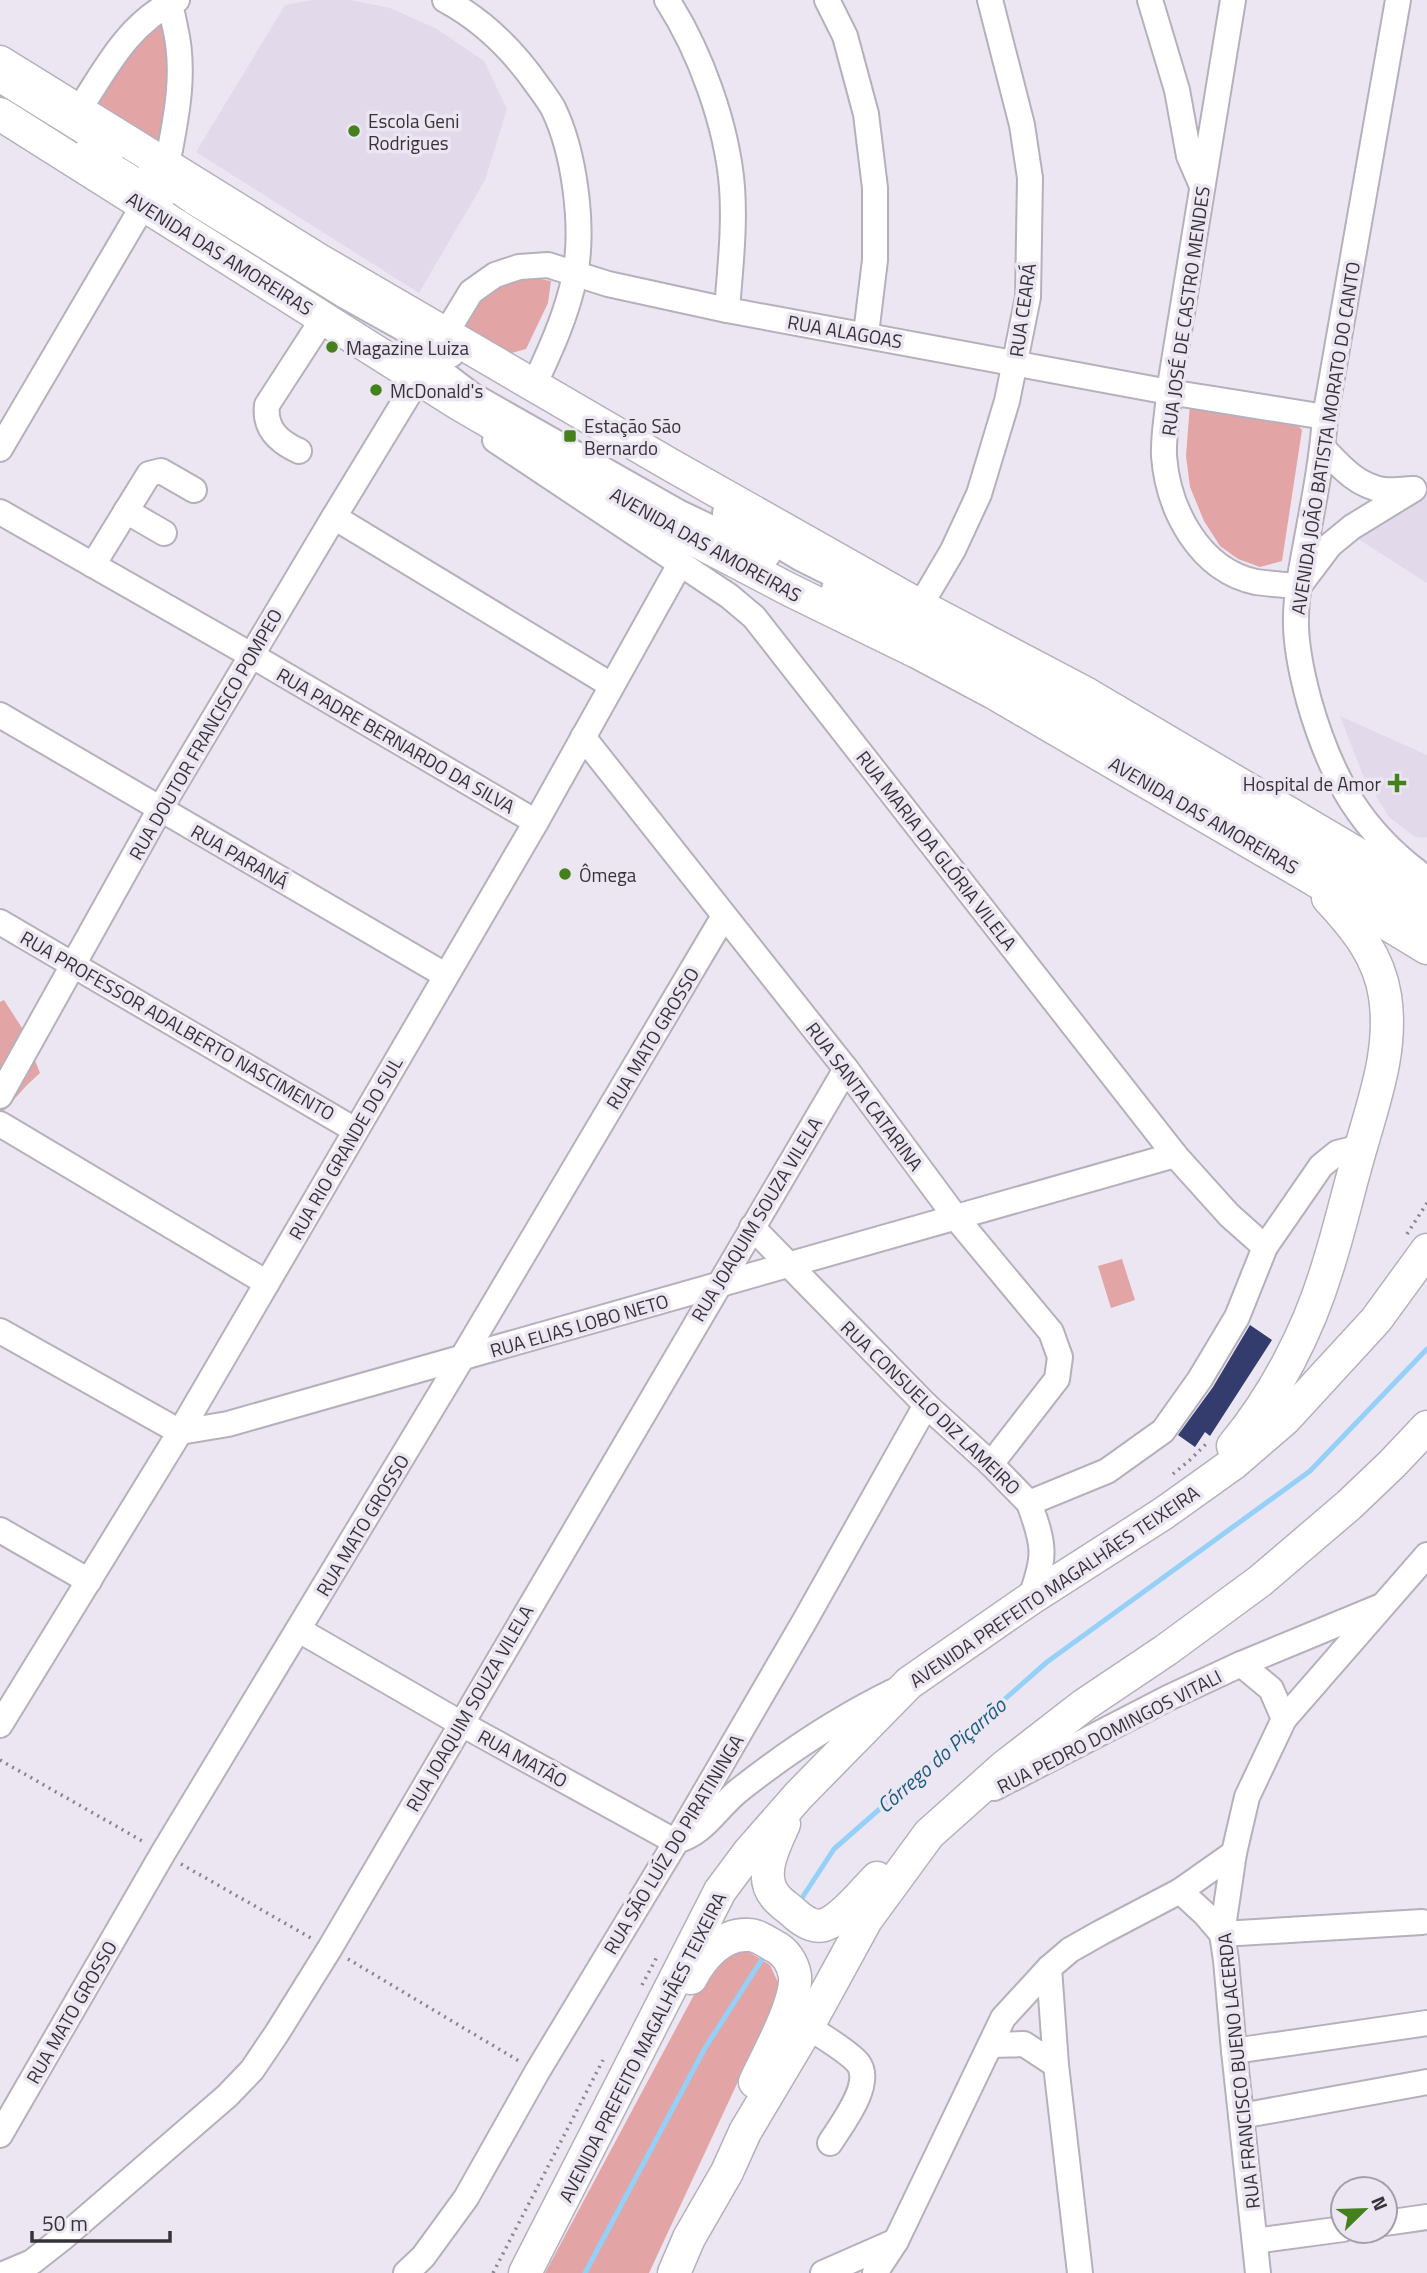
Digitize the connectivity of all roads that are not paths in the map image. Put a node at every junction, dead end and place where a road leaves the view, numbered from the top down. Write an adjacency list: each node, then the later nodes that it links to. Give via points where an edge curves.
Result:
1 (667, 0): 17 (street, via 711,92 725,143 733,223)
2 (827, 0): 19 (street, via 845,36 866,114 876,188 875,260)
3 (990, 0): 21 (street, RUA CEARÁ, via 1022,125 1030,178 1028,298)
4 (1150, 0): 15 (street, via 1177,90 1189,156)
5 (1233, 0): 15 (street, RUA JOSÉ DE CASTRO MENDES)
6 (1398, 0): 25 (street, AVENIDA JOÃO BATISTA MORATO DO CANTO)
7 (172, 1): 12 (street, via 120,45); 14 (street, via 181,78 177,115)
8 (450, 1): 16 (street, via 492,32 524,66 553,109 572,173 579,228)
9 (0, 62): 12 (main road, AVENIDA DAS AMOREIRAS)
10 (0, 80): 14 (street)
11 (0, 96): 14 (street, via 33,119)
12 (79, 110): 14 (main road, AVENIDA DAS AMOREIRAS)
13 (0, 114): 14 (main road, AVENIDA DAS AMOREIRAS)
14 (156, 185): 18 (main road, AVENIDA DAS AMOREIRAS); 20 (main road, AVENIDA DAS AMOREIRAS, via 319,260); 27 (street)
15 (1202, 186): 23 (street, RUA JOSÉ DE CASTRO MENDES)
16 (575, 273): 17 (street, RUA ALAGOAS); 20 (street, RUA ALAGOAS, via 548,265 495,275 471,292); 22 (street, via 555,340)
17 (727, 310): 19 (street, RUA ALAGOAS)
18 (324, 317): 20 (main road, AVENIDA DAS AMOREIRAS); 28 (street, via 267,405 272,433)
19 (866, 334): 21 (street, RUA ALAGOAS)
20 (434, 355): 22 (main road, AVENIDA DAS AMOREIRAS); 24 (main road, AVENIDA DAS AMOREIRAS); 33 (street, RUA DOUTOR FRANCISCO POMPEO); 49 (street, via 501,380 800,558 953,637); 51 (street, via 472,394 520,422 678,512 921,632)
21 (1015, 363): 23 (street, RUA ALAGOAS); 38 (street, RUA CEARÁ, via 979,494)
22 (534, 385): 38 (main road, AVENIDA DAS AMOREIRAS)
23 (1169, 392): 25 (street, RUA ALAGOAS); 37 (street, RUA JOSÉ DE CASTRO MENDES, via 1164,456 1171,496 1183,525 1204,552 1228,570 1254,581)
24 (460, 404): 35 (street, RUA MARIA DA GLÓRIA VILELA, via 468,420 498,442); 45 (main road, AVENIDA DAS AMOREIRAS, via 668,526 994,693)
25 (1325, 417): 26 (street, AVENIDA JOÃO BATISTA MORATO DO CANTO)
26 (1323, 448): 29 (street, via 1363,483 1383,490); 37 (street, AVENIDA JOÃO BATISTA MORATO DO CANTO)
27 (0, 450)
28 (299, 451)
29 (1421, 487): 37 (street, via 1352,527 1330,545)
30 (194, 490): 31 (street, via 161,471 153,472)
31 (126, 511): 34 (street); 36 (street)
32 (0, 512): 36 (street, RUA PADRE BERNARDO DA SILVA)
33 (334, 517): 39 (street, RUA DOUTOR FRANCISCO POMPEO); 40 (street)
34 (164, 533)
35 (680, 564): 40 (street, RUA RIO GRANDE DO SUL); 60 (street, RUA MARIA DA GLÓRIA VILELA, via 754,617)
36 (93, 565): 39 (street, RUA PADRE BERNARDO DA SILVA)
37 (1299, 586): 46 (street, AVENIDA JOÃO BATISTA MORATO DO CANTO, via 1299,652 1326,755 1343,789 1374,832 1402,862)
38 (920, 606): 47 (main road, AVENIDA DAS AMOREIRAS, via 1087,694)
39 (251, 655): 43 (street, RUA DOUTOR FRANCISCO POMPEO); 44 (street, RUA PADRE BERNARDO DA SILVA)
40 (611, 685): 42 (street, RUA RIO GRANDE DO SUL)
41 (0, 715): 43 (street, RUA PARANÁ)
42 (583, 737): 44 (street, RUA RIO GRANDE DO SUL); 48 (street, RUA SANTA CATARINA)
43 (160, 809): 53 (street, RUA DOUTOR FRANCISCO POMPEO); 54 (street, RUA PARANÁ)
44 (536, 822): 54 (street, RUA RIO GRANDE DO SUL)
45 (1308, 876): 52 (main road, AVENIDA DAS AMOREIRAS); 59 (main road, via 1353,926 1382,979 1387,1042 1381,1082)
46 (1427, 879)
47 (1427, 895)
48 (724, 916): 55 (street, RUA SANTA CATARINA); 69 (street, RUA MATO GROSSO)
49 (1427, 918)
50 (0, 922): 53 (street, RUA PROFESSOR ADALBERTO NASCIMENTO)
51 (1427, 929)
52 (1427, 948)
53 (74, 964): 56 (street, RUA DOUTOR FRANCISCO POMPEO); 58 (street, RUA PROFESSOR ADALBERTO NASCIMENTO)
54 (445, 975): 58 (street, RUA RIO GRANDE DO SUL)
55 (846, 1069): 61 (street, RUA SANTA CATARINA); 62 (street, RUA JOAQUIM SOUZA VILELA)
56 (0, 1096)
57 (0, 1124): 66 (street)
58 (355, 1129): 66 (street, RUA RIO GRANDE DO SUL)
59 (1361, 1147): 63 (street, RUA CONSUELO DIZ LAMEIRO, via 1337,1153 1321,1166); 74 (main road, via 1327,1272 1302,1334 1264,1406)
60 (1175, 1155): 61 (street, RUA ELIAS LOBO NETO); 63 (street, via 1228,1215)
61 (957, 1219): 65 (street, RUA ELIAS LOBO NETO); 73 (street, RUA SANTA CATARINA, via 1051,1332 1060,1357 1057,1379)
62 (752, 1227): 65 (street, RUA CONSUELO DIZ LAMEIRO); 67 (street, RUA JOAQUIM SOUZA VILELA)
63 (1265, 1247): 75 (street, RUA CONSUELO DIZ LAMEIRO, via 1237,1317 1163,1431 1107,1471)
64 (1427, 1250): 74 (main road, AVENIDA PREFEITO MAGALHÃES TEIXEIRA, via 1376,1320 1285,1419)
65 (788, 1265): 67 (street, RUA ELIAS LOBO NETO); 70 (street, RUA CONSUELO DIZ LAMEIRO)
66 (267, 1283): 72 (street, RUA RIO GRANDE DO SUL)
67 (718, 1284): 69 (street, RUA ELIAS LOBO NETO); 85 (street, RUA JOAQUIM SOUZA VILELA)
68 (0, 1331): 72 (street)
69 (462, 1358): 72 (street, RUA ELIAS LOBO NETO, via 228,1424); 81 (street, RUA MATO GROSSO)
70 (926, 1405): 73 (street, RUA CONSUELO DIZ LAMEIRO); 89 (street, RUA SÃO LUÍZ DO PIRATININGA)
71 (1427, 1427): 88 (main road, via 1349,1505 1260,1581 1084,1705)
72 (180, 1432): 78 (street, RUA RIO GRANDE DO SUL)
73 (991, 1464): 75 (street, RUA CONSUELO DIZ LAMEIRO)
74 (1186, 1498): 79 (main road, AVENIDA PREFEITO MAGALHÃES TEIXEIRA)
75 (1029, 1503): 79 (street, via 1042,1549 1041,1569)
76 (0, 1530): 78 (street)
77 (1427, 1555): 80 (street, RUA FRANCISCO BUENO LACERDA)
78 (89, 1581): 86 (street, RUA RIO GRANDE DO SUL)
79 (1030, 1599): 83 (main road, AVENIDA PREFEITO MAGALHÃES TEIXEIRA)
80 (1386, 1604): 82 (street); 84 (street, RUA FRANCISCO BUENO LACERDA)
81 (299, 1630): 85 (street, RUA MATÃO); 103 (street, RUA MATO GROSSO)
82 (1241, 1664): 84 (street, RUA PEDRO DOMINGOS VITALI, via 1271,1689); 88 (street, RUA PEDRO DOMINGOS VITALI, via 1047,1759)
83 (909, 1683): 87 (main road, AVENIDA PREFEITO MAGALHÃES TEIXEIRA); 89 (street, via 793,1750 736,1793 704,1826)
84 (1284, 1719): 90 (street, RUA FRANCISCO BUENO LACERDA, via 1247,1797)
85 (460, 1723): 89 (street, RUA MATÃO); 111 (street, RUA JOAQUIM SOUZA VILELA, via 330,1948 252,2070)
86 (0, 1726)
87 (799, 1795): 88 (main road, via 771,1852 769,1878 773,1895 803,1922 815,1925 834,1920 899,1853); 100 (main road, AVENIDA PREFEITO MAGALHÃES TEIXEIRA, via 720,1891)
88 (940, 1823): 96 (main road, via 866,1920)
89 (676, 1842): 114 (street, RUA SÃO LUÍZ DO PIRATININGA, via 466,2198)
90 (1234, 1853): 91 (street); 93 (street, RUA FRANCISCO BUENO LACERDA)
91 (1180, 1891): 93 (street); 94 (street, via 1100,1933)
92 (1422, 1922): 93 (street)
93 (1222, 1934): 98 (street, RUA FRANCISCO BUENO LACERDA)
94 (1049, 1968): 97 (street, via 1003,2018); 99 (street)
95 (1427, 2023): 98 (street)
96 (808, 2026): 104 (street, via 856,2062 863,2077 861,2092); 105 (main road, via 744,2132)
97 (991, 2045): 99 (street, via 1024,2043); 109 (street)
98 (1234, 2051): 102 (street, RUA FRANCISCO BUENO LACERDA)
99 (1056, 2065): 112 (street)
100 (629, 2068): 105 (main road, via 655,2038 696,1969 721,1943 751,1935 781,1950 791,1962 795,1976 791,2002 710,2175); 115 (main road, AVENIDA PREFEITO MAGALHÃES TEIXEIRA)
101 (1427, 2082): 102 (street)
102 (1241, 2116): 110 (street, RUA FRANCISCO BUENO LACERDA)
103 (0, 2135)
104 (830, 2143)
105 (705, 2211): 116 (main road)
106 (1427, 2217): 107 (street)
107 (1399, 2221)
108 (1329, 2231): 110 (street)
109 (896, 2241): 117 (street); 118 (street)
110 (1255, 2241): 119 (street, RUA FRANCISCO BUENO LACERDA)
111 (31, 2268): 113 (street, RUA JOAQUIM SOUZA VILELA)
112 (1078, 2270)
113 (6, 2273)
114 (406, 2273)
115 (525, 2273)
116 (674, 2273)
117 (823, 2273)
118 (875, 2273)
119 (1258, 2273)

